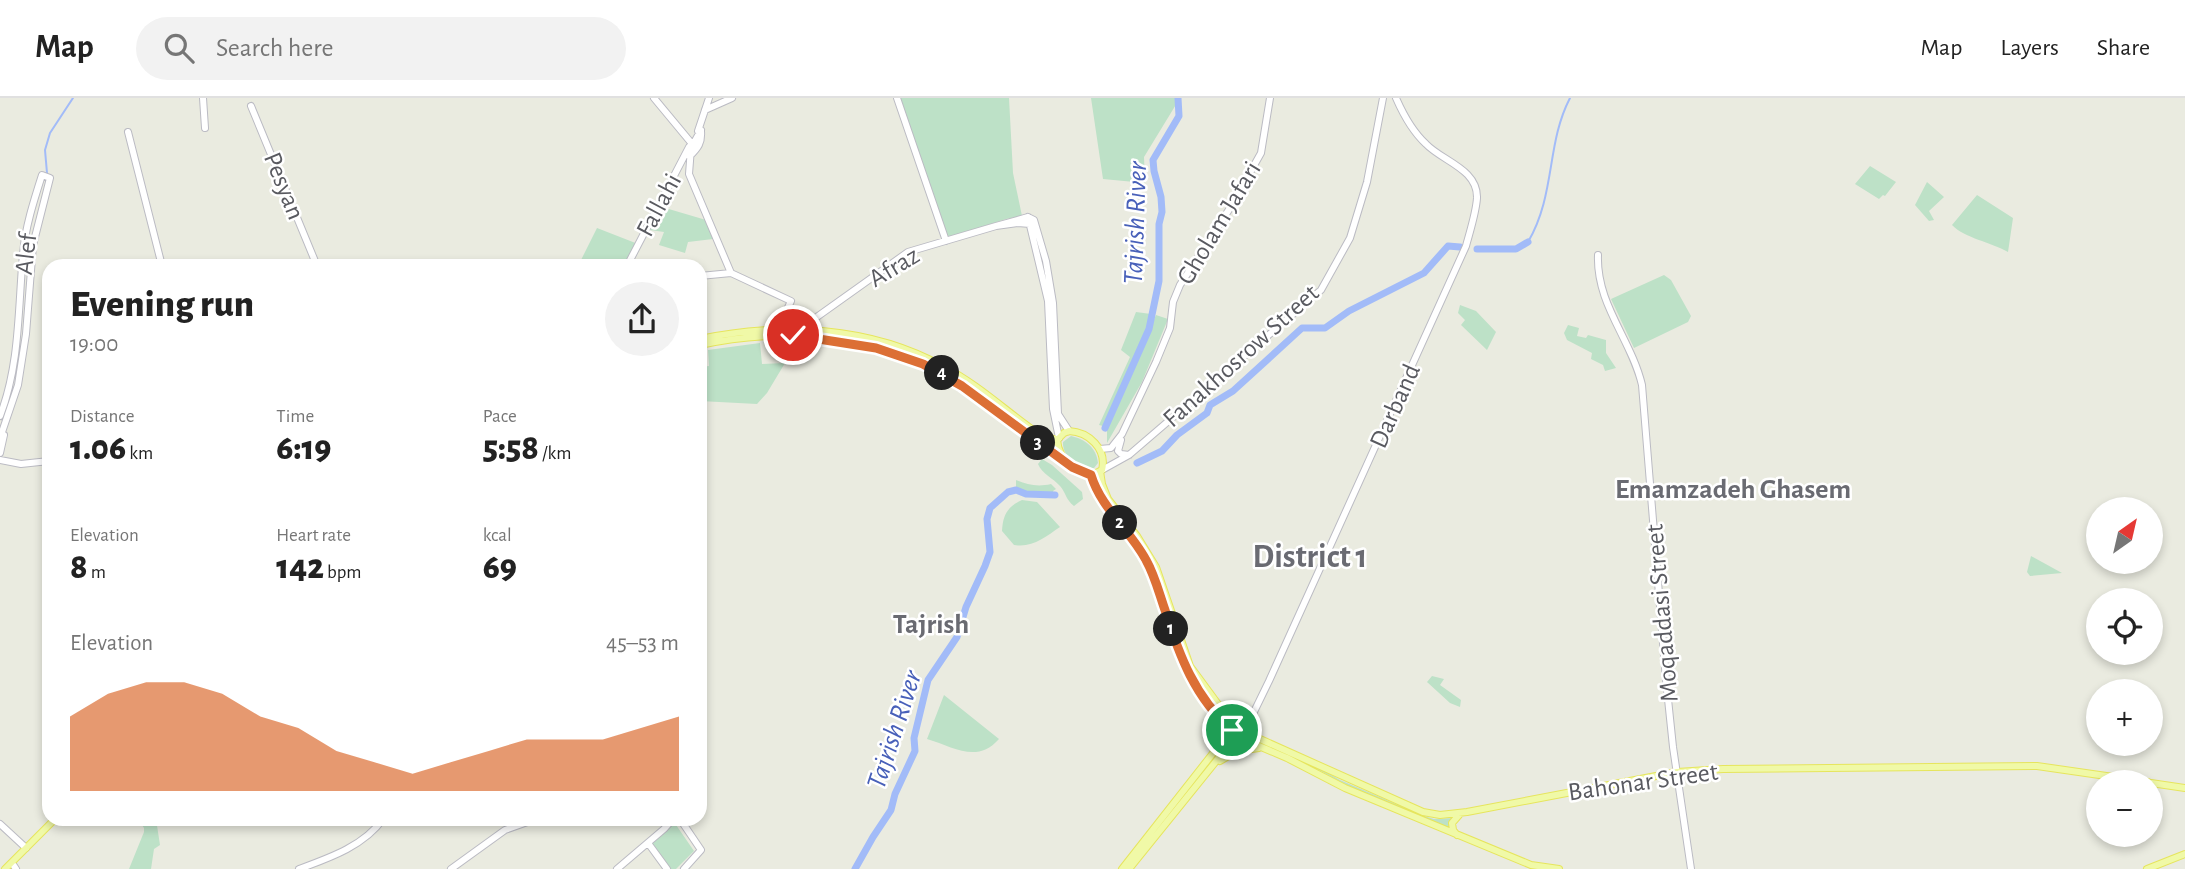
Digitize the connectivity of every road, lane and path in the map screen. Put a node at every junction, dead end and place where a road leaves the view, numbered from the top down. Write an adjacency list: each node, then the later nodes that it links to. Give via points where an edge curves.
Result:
1 (203, 98): 11 (main road)
2 (657, 98): 14 (main road)
3 (709, 98): 10 (main road)
4 (732, 98): 10 (main road)
5 (897, 98): 19 (main road)
6 (1270, 98): 33 (main road, Gholam Jafari, via 1261,153 1180,285 1170,328)
7 (1383, 100): 8 (main road); 38 (main road, Fanakhosrow Street, via 1367,182 1350,238 1321,289)
8 (1397, 100): 45 (main road, Darband, via 1425,144 1466,172 1477,195 1466,246 1269,681 1251,718)
9 (251, 106): 22 (main road, Pesyan)
10 (705, 110): 12 (main road)
11 (205, 128)
12 (701, 129): 14 (main road); 15 (main road, via 702,139)
13 (128, 132): 21 (main road)
14 (693, 142): 15 (main road); 16 (main road, Fallahi)
15 (690, 156): 17 (main road)
16 (678, 169): 17 (main road); 23 (main road, Fallahi)
17 (689, 174): 24 (main road)
18 (1029, 221): 19 (main road, Afraz); 32 (main road, via 1034,220 1046,261 1053,303 1058,414); 35 (main road, via 1048,301)
19 (946, 241): 27 (main road, Afraz, via 908,252)
20 (1598, 255): 51 (main road, Moqaddasi Street, via 1604,300 1642,385)
21 (160, 259)
22 (314, 259)
23 (631, 259)
24 (731, 273): 25 (main road); 26 (main road, via 791,301)
25 (707, 275)
26 (778, 329): 27 (main road); 28 (main road)
27 (803, 330): 35 (main road, via 876,341 925,357 964,379 1040,435)
28 (707, 338)
29 (707, 344): 39 (main road, via 802,335 906,356 962,386)
30 (0, 416): 31 (main road, Alef, via 14,364 24,243 42,175 50,178 33,245 18,385)
31 (4, 428): 34 (main road, Alef); 37 (main road)
32 (1069, 431): 35 (main road); 36 (main road, via 1083,434)
33 (1122, 435): 36 (main road, via 1111,448); 38 (main road, via 1118,451)
34 (0, 438)
35 (1058, 439): 39 (main road)
36 (1100, 449): 42 (main road)
37 (0, 453)
38 (1129, 455): 42 (main road, Fanakhosrow Street)
39 (1066, 462): 43 (main road)
40 (0, 463): 41 (main road, via 19,468)
41 (42, 464)
42 (1101, 470): 43 (main road); 45 (main road, via 1108,499 1156,567 1190,666)
43 (1091, 475): 44 (main road, via 1097,492 1146,561 1189,676)
44 (1212, 709): 45 (main road); 49 (main road, via 1218,735)
45 (1237, 730): 46 (main road); 47 (main road); 48 (main road); 55 (main road, Bahonar Street, via 1423,812)
46 (1266, 749): 50 (main road, via 1237,751); 63 (main road)
47 (1215, 751): 48 (main road, via 1222,750); 49 (main road)
48 (1221, 756): 50 (main road)
49 (1209, 758): 74 (main road)
50 (1213, 766): 75 (main road)
51 (1676, 772): 52 (main road, Bahonar Street, via 2037,766); 55 (main road, Bahonar Street); 77 (main road, Moqaddasi Street)
52 (2086, 773)
53 (2163, 785): 54 (main road, Bahonar Street)
54 (2185, 788)
55 (1467, 812): 63 (main road, via 1452,823)
56 (0, 824): 65 (main road)
57 (50, 826): 65 (main road)
58 (51, 826): 67 (main road)
59 (378, 826): 69 (main road, via 360,842)
60 (516, 826): 70 (main road)
61 (666, 826): 64 (main road)
62 (685, 826): 73 (main road, via 701,850)
63 (1458, 836): 76 (main road, via 1531,865)
64 (648, 843): 71 (main road); 72 (main road)
65 (26, 848): 68 (main road)
66 (2185, 854): 78 (main road)
67 (13, 868)
68 (5, 869)
69 (299, 869)
70 (451, 869)
71 (617, 869)
72 (667, 869)
73 (684, 869)
74 (1122, 869)
75 (1129, 869)
76 (1559, 869)
77 (1691, 869)
78 (2147, 869)

